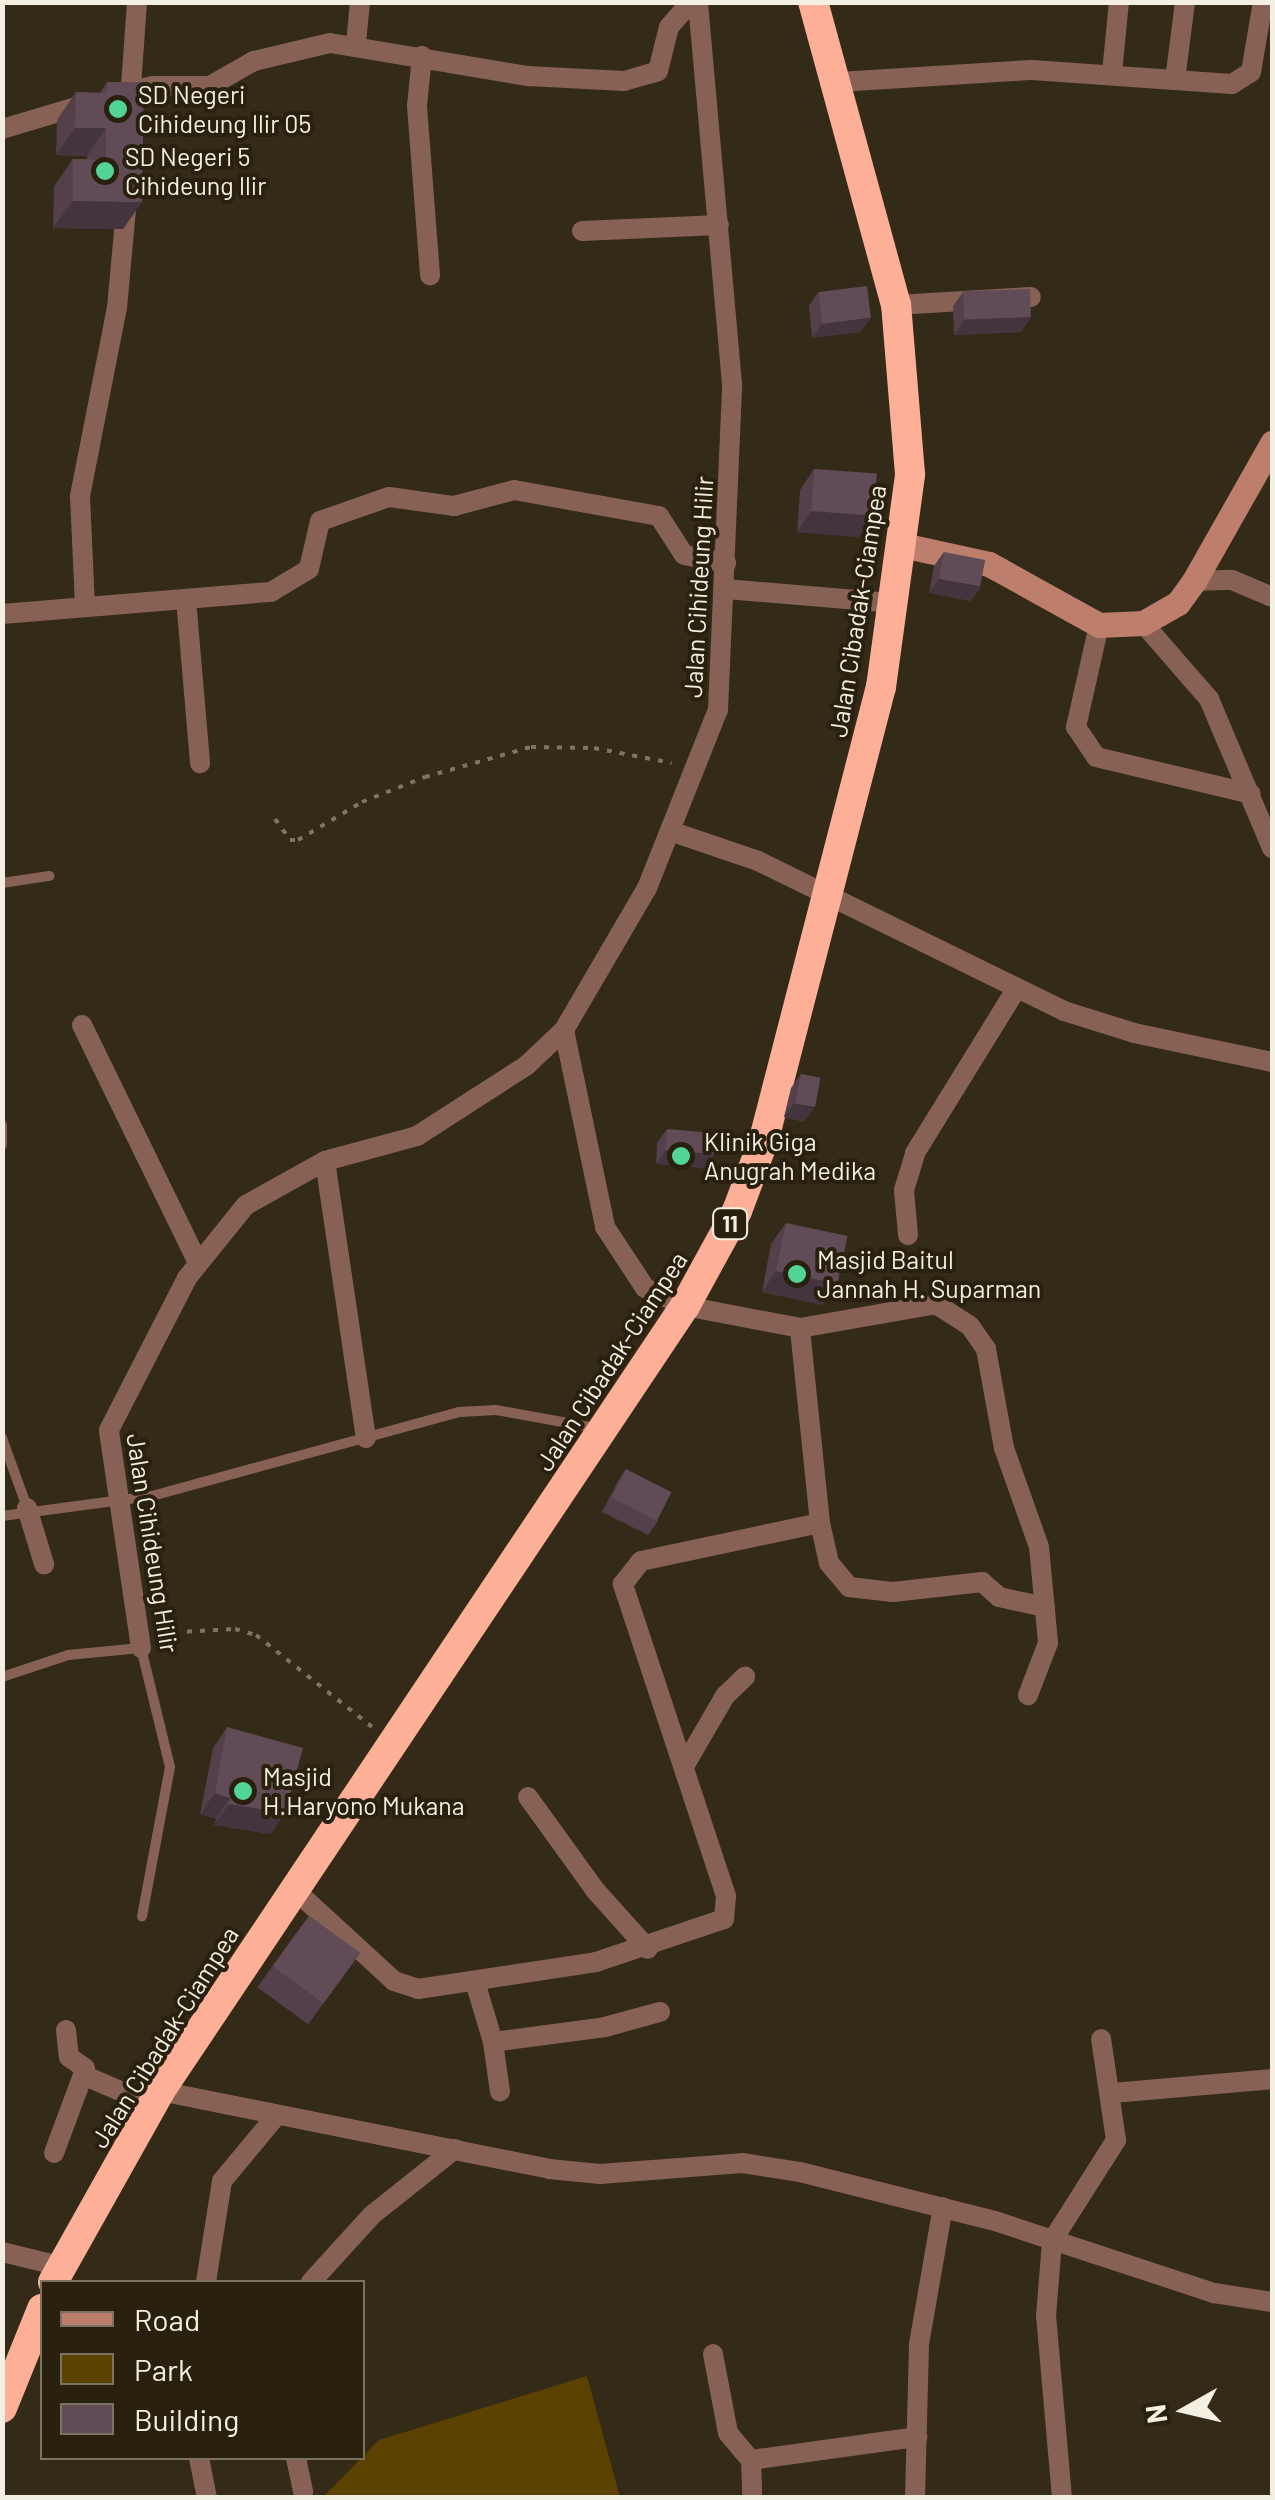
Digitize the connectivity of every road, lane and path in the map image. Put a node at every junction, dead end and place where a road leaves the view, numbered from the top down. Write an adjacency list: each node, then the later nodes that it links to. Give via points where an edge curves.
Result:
1 (138, 2): 13 (street)
2 (360, 2): 8 (street)
3 (695, 2): 9 (street, Jalan Cihideung Hilir, via 669,27 658,71 624,80 528,76); 17 (street, Jalan Cihideung Hilir)
4 (813, 2): 12 (highway, Jalan Cibadak-Ciampea / 11)
5 (1120, 2): 10 (street)
6 (1184, 2): 11 (street)
7 (1263, 2): 11 (street, via 1251,72 1243,82)
8 (356, 43): 9 (street, Jalan Cihideung Hilir); 13 (street, Jalan Cihideung Hilir, via 254,60 210,86)
9 (422, 56): 19 (street, via 417,106)
10 (1112, 73): 11 (street); 12 (street, via 1032,70)
11 (1175, 80)
12 (838, 82): 21 (highway, Jalan Cibadak-Ciampea / 11)
13 (130, 91): 14 (street); 15 (street, Jalan Cihideung Hilir)
14 (129, 122)
15 (2, 129)
16 (127, 177): 30 (street, via 117,308 80,496)
17 (719, 225): 18 (street); 24 (street, Jalan Cihideung Hilir, via 732,384)
18 (582, 232)
19 (430, 276)
20 (1031, 298): 21 (street)
21 (896, 305): 23 (highway, Jalan Cibadak-Ciampea / 11, via 909,438)
22 (1272, 443): 25 (main road)
23 (902, 546): 29 (highway, Jalan Cibadak-Ciampea / 11); 33 (main road, via 989,564)
24 (726, 563): 26 (street, Jalan Cihideung Hilir); 28 (street, via 684,555 671,527 646,514 514,490 454,506 390,497 320,520 308,569 271,592)
25 (1194, 582): 27 (street, via 1232,580); 32 (main road, via 1178,603)
26 (726, 589): 29 (street); 35 (street, Jalan Cihideung Hilir, via 718,710)
27 (1272, 597)
28 (186, 599): 30 (street); 34 (street)
29 (894, 603): 42 (highway, Jalan Cibadak-Ciampea / 11, via 881,686)
30 (86, 606): 31 (street)
31 (2, 614)
32 (1143, 624): 33 (main road); 36 (street, via 1208,699)
33 (1099, 625): 36 (street, via 1076,727 1096,757)
34 (200, 763)
35 (696, 768): 37 (path, via 594,748 531,747 472,760 394,790 298,840 290,840); 38 (street, Jalan Cihideung Hilir)
36 (1251, 794): 39 (street)
37 (274, 819)
38 (673, 832): 42 (street, via 758,861); 45 (street, Jalan Cihideung Hilir, via 596,985)
39 (1272, 848)
40 (50, 876): 41 (lane)
41 (2, 884)
42 (825, 895): 43 (street); 52 (highway, Jalan Cibadak-Ciampea / 11, via 764,1139 737,1211)
43 (1015, 992): 46 (street, via 1104,1026); 50 (street, via 915,1153 904,1190)
44 (82, 1025): 51 (street)
45 (564, 1030): 49 (street, Jalan Cihideung Hilir, via 527,1065 417,1136); 52 (street, via 605,1228 645,1288)
46 (1272, 1062)
47 (2, 1125): 48 (lane)
48 (2, 1145)
49 (325, 1161): 51 (street, Jalan Cihideung Hilir, via 246,1206); 56 (street)
50 (908, 1235)
51 (198, 1263): 57 (street, Jalan Cihideung Hilir, via 108,1430)
52 (685, 1306): 53 (street); 54 (highway, Jalan Cibadak-Ciampea / 11)
53 (800, 1328): 60 (street); 62 (street, via 936,1304 970,1326 986,1349 1004,1448 1038,1547)
54 (602, 1430): 56 (lane, via 478,1409); 67 (highway, Jalan Cibadak-Ciampea / 11, via 436,1685)
55 (2, 1438): 58 (lane)
56 (366, 1438): 57 (lane, via 152,1496)
57 (118, 1496): 58 (lane); 63 (street, Jalan Cihideung Hilir)
58 (27, 1508): 59 (lane); 61 (street)
59 (2, 1516)
60 (820, 1523): 62 (street, via 830,1564 849,1587 893,1592 982,1582 998,1597); 68 (street, via 641,1562 627,1572 625,1596)
61 (44, 1564)
62 (1046, 1607): 66 (street, via 1045,1659)
63 (141, 1648): 64 (lane, via 68,1655); 67 (path, via 166,1630 256,1635); 71 (lane, Jalan Cihideung Hilir, via 170,1767)
64 (2, 1677)
65 (745, 1678): 68 (street, via 724,1696)
66 (1028, 1695)
67 (390, 1743): 70 (highway, Jalan Cibadak-Ciampea / 11)
68 (686, 1763): 72 (street, via 727,1910 724,1919)
69 (528, 1797): 72 (street, via 595,1890)
70 (295, 1890): 73 (street, via 402,1987); 82 (highway, Jalan Cibadak-Ciampea / 11)
71 (142, 1916)
72 (648, 1949): 73 (street)
73 (476, 1984): 77 (street)
74 (660, 2012): 77 (street, via 605,2027)
75 (66, 2030): 78 (street, via 69,2058 85,2068)
76 (1100, 2039): 81 (street)
77 (493, 2042): 80 (street)
78 (83, 2076): 82 (street); 85 (street)
79 (1272, 2078): 81 (street)
80 (500, 2092)
81 (1113, 2093): 87 (street, via 1116,2140)
82 (157, 2098): 83 (street); 89 (highway, Jalan Cibadak-Ciampea / 11)
83 (277, 2115): 84 (street); 90 (street, via 222,2181)
84 (455, 2149): 86 (street, via 600,2174 742,2163); 91 (street, via 372,2214)
85 (54, 2154)
86 (943, 2206): 87 (street); 97 (street, via 919,2344)
87 (1052, 2241): 92 (street, via 1214,2294); 105 (street, via 1046,2316)
88 (2, 2252): 89 (street)
89 (56, 2274)
90 (206, 2280)
91 (312, 2280)
92 (1272, 2302)
93 (40, 2312): 95 (highway)
94 (713, 2354): 100 (street, via 728,2434)
95 (12, 2361): 96 (highway)
96 (2, 2408)
97 (916, 2438): 100 (street); 104 (street)
98 (198, 2460): 102 (street)
99 (296, 2460): 101 (street)
100 (750, 2460): 103 (street)
101 (303, 2492)
102 (207, 2498)
103 (752, 2498)
104 (916, 2498)
105 (1062, 2498)

